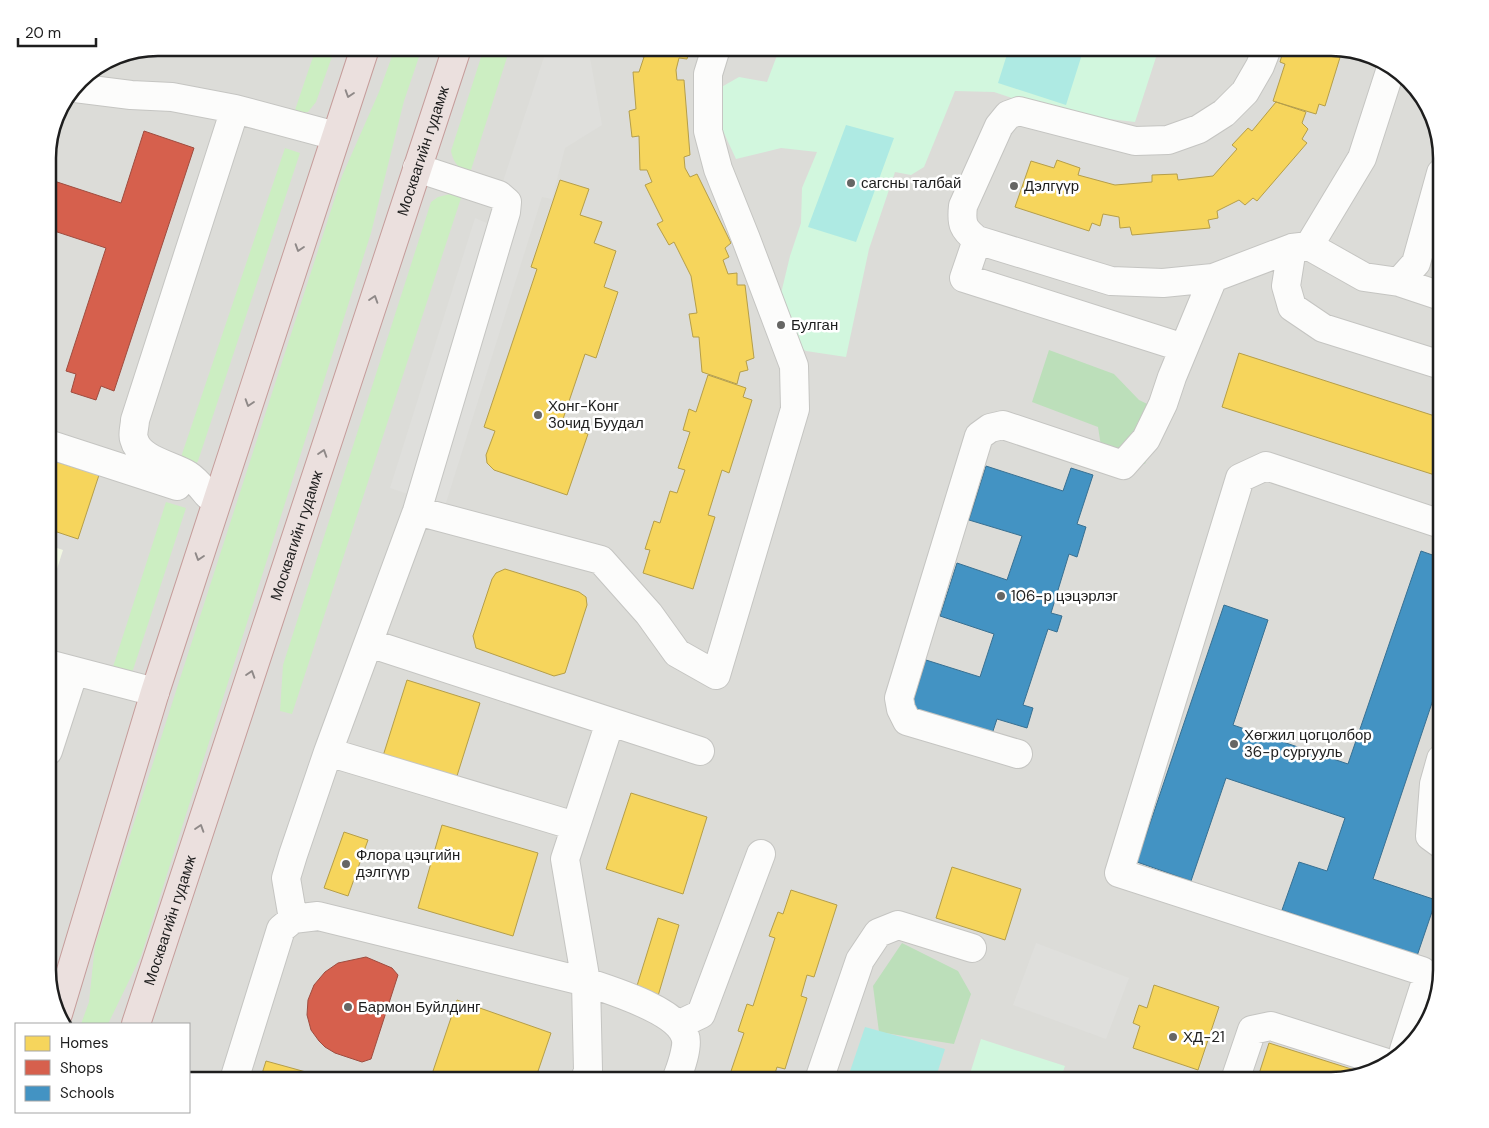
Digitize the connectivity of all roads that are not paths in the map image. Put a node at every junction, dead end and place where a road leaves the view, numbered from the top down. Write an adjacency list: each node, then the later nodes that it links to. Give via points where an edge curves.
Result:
1 (361, 56): 8 (highway, one-way to 8)
2 (453, 56): 9 (highway, Москвагийн гудамж)
3 (714, 56): 20 (street, via 708,74 708,131 718,169 794,366 795,409 716,676 677,653 601,560)
4 (1264, 56): 11 (street, via 1245,92 1224,113 1199,129 1168,140 1135,141 1019,111 1008,115 999,126 963,206 962,221 967,232)
5 (1389, 74): 12 (street, via 1362,158)
6 (83, 89): 7 (street, via 172,97)
7 (235, 109): 8 (street); 19 (street, via 135,420 133,438 138,449 188,474)
8 (336, 136): 19 (highway, one-way to 19)
9 (417, 168): 20 (street, via 499,195 507,202); 39 (highway, Москвагийн гудамж, one-way to 9)
10 (1433, 204): 14 (street, via 1416,262)
11 (977, 240): 13 (street, via 1111,281 1163,283); 16 (street, via 964,278)
12 (1301, 247): 13 (street); 14 (street, via 1364,277); 17 (street, via 1286,286 1292,307 1323,328)
13 (1213, 278): 16 (street)
14 (1399, 282): 15 (street)
15 (1433, 293)
16 (1184, 348): 30 (street, via 1146,439 1123,465 1003,424 979,436 899,698 907,721)
17 (1433, 362)
18 (56, 447): 19 (street)
19 (213, 496): 25 (highway, one-way to 25)
20 (418, 511): 22 (street)
21 (1433, 521): 41 (street, via 1266,466 1240,478 1119,873 1422,971 1426,981)
22 (369, 643): 26 (street); 29 (street)
23 (56, 666): 24 (street)
24 (74, 671): 25 (street); 27 (street)
25 (155, 692): 38 (highway)
26 (610, 722): 28 (street); 32 (street)
27 (56, 726)
28 (700, 751)
29 (328, 752): 32 (street); 35 (street, via 286,878)
30 (1018, 754)
31 (1433, 797): 33 (street, via 1430,836)
32 (575, 826): 37 (street, via 565,859)
33 (1433, 838)
34 (761, 854): 40 (street, via 701,1014)
35 (293, 919): 37 (street, via 318,916); 43 (street, via 281,930)
36 (972, 948): 46 (street, via 898,925 878,933 860,960)
37 (586, 982): 40 (street, via 654,1008); 44 (street)
38 (62, 1002)
39 (136, 1023)
40 (678, 1025): 45 (street, via 686,1037)
41 (1408, 1036)
42 (1378, 1060): 47 (street, via 1271,1026 1252,1030)
43 (237, 1072)
44 (587, 1072)
45 (679, 1072)
46 (823, 1072)
47 (1238, 1072)

